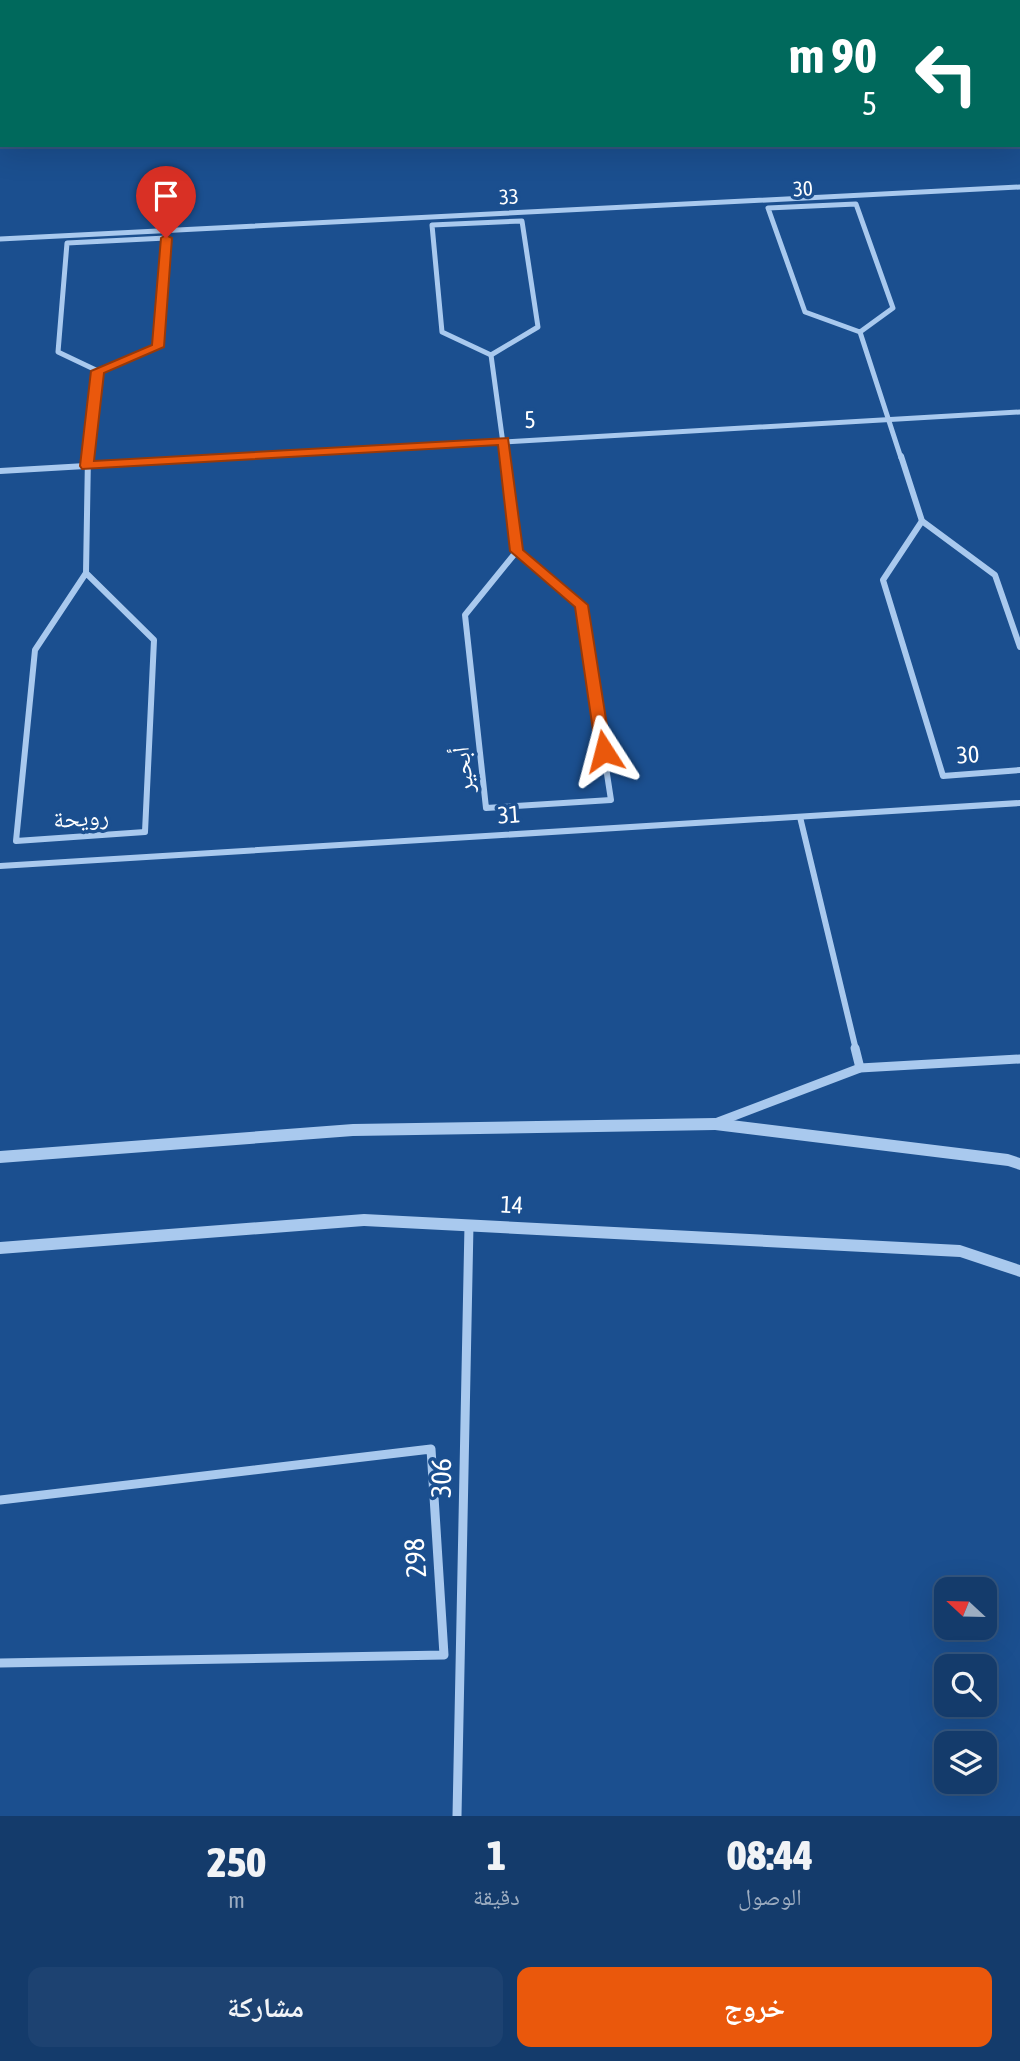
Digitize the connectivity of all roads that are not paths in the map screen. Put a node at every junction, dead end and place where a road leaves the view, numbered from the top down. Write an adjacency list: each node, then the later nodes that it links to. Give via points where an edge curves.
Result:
1 (1020, 187): 2 (street, 33)
2 (0, 239)
3 (860, 332): 3 (street, 30, via 893,308 856,204 768,208 805,312); 7 (street)
4 (491, 355): 4 (street, via 442,332 432,225 522,220 538,327); 8 (street)
5 (98, 371): 5 (street, via 58,352 67,243 166,238 158,347); 9 (street)
6 (1020, 412): 7 (street, 5)
7 (891, 419): 8 (street, 5); 11 (street)
8 (504, 441): 9 (street, 5); 12 (street)
9 (87, 466): 10 (street, 5); 13 (street)
10 (0, 471)
11 (922, 521): 14 (street, via 995,575); 15 (street, 30, via 883,580 943,776)
12 (517, 551): 12 (street, أبحير, via 581,605 611,800 486,808 465,615)
13 (86, 573): 13 (street, رويحة, via 154,640 145,832 16,841 35,650)
14 (1020, 647)
15 (1020, 770)
16 (1020, 803): 17 (street, 31)
17 (800, 817): 18 (street, 31); 20 (street)
18 (0, 866)
19 (1020, 1059): 20 (street)
20 (860, 1068): 21 (street)
21 (711, 1124): 22 (street, via 353,1130); 23 (street)
22 (0, 1157)
23 (1020, 1164)
24 (469, 1225): 25 (street, 14, via 364,1220); 26 (street, 14, via 960,1251); 29 (street, 306)
25 (0, 1248)
26 (1020, 1271)
27 (0, 1500): 28 (street, 298, via 431,1449 444,1655)
28 (0, 1663)
29 (457, 1816)

